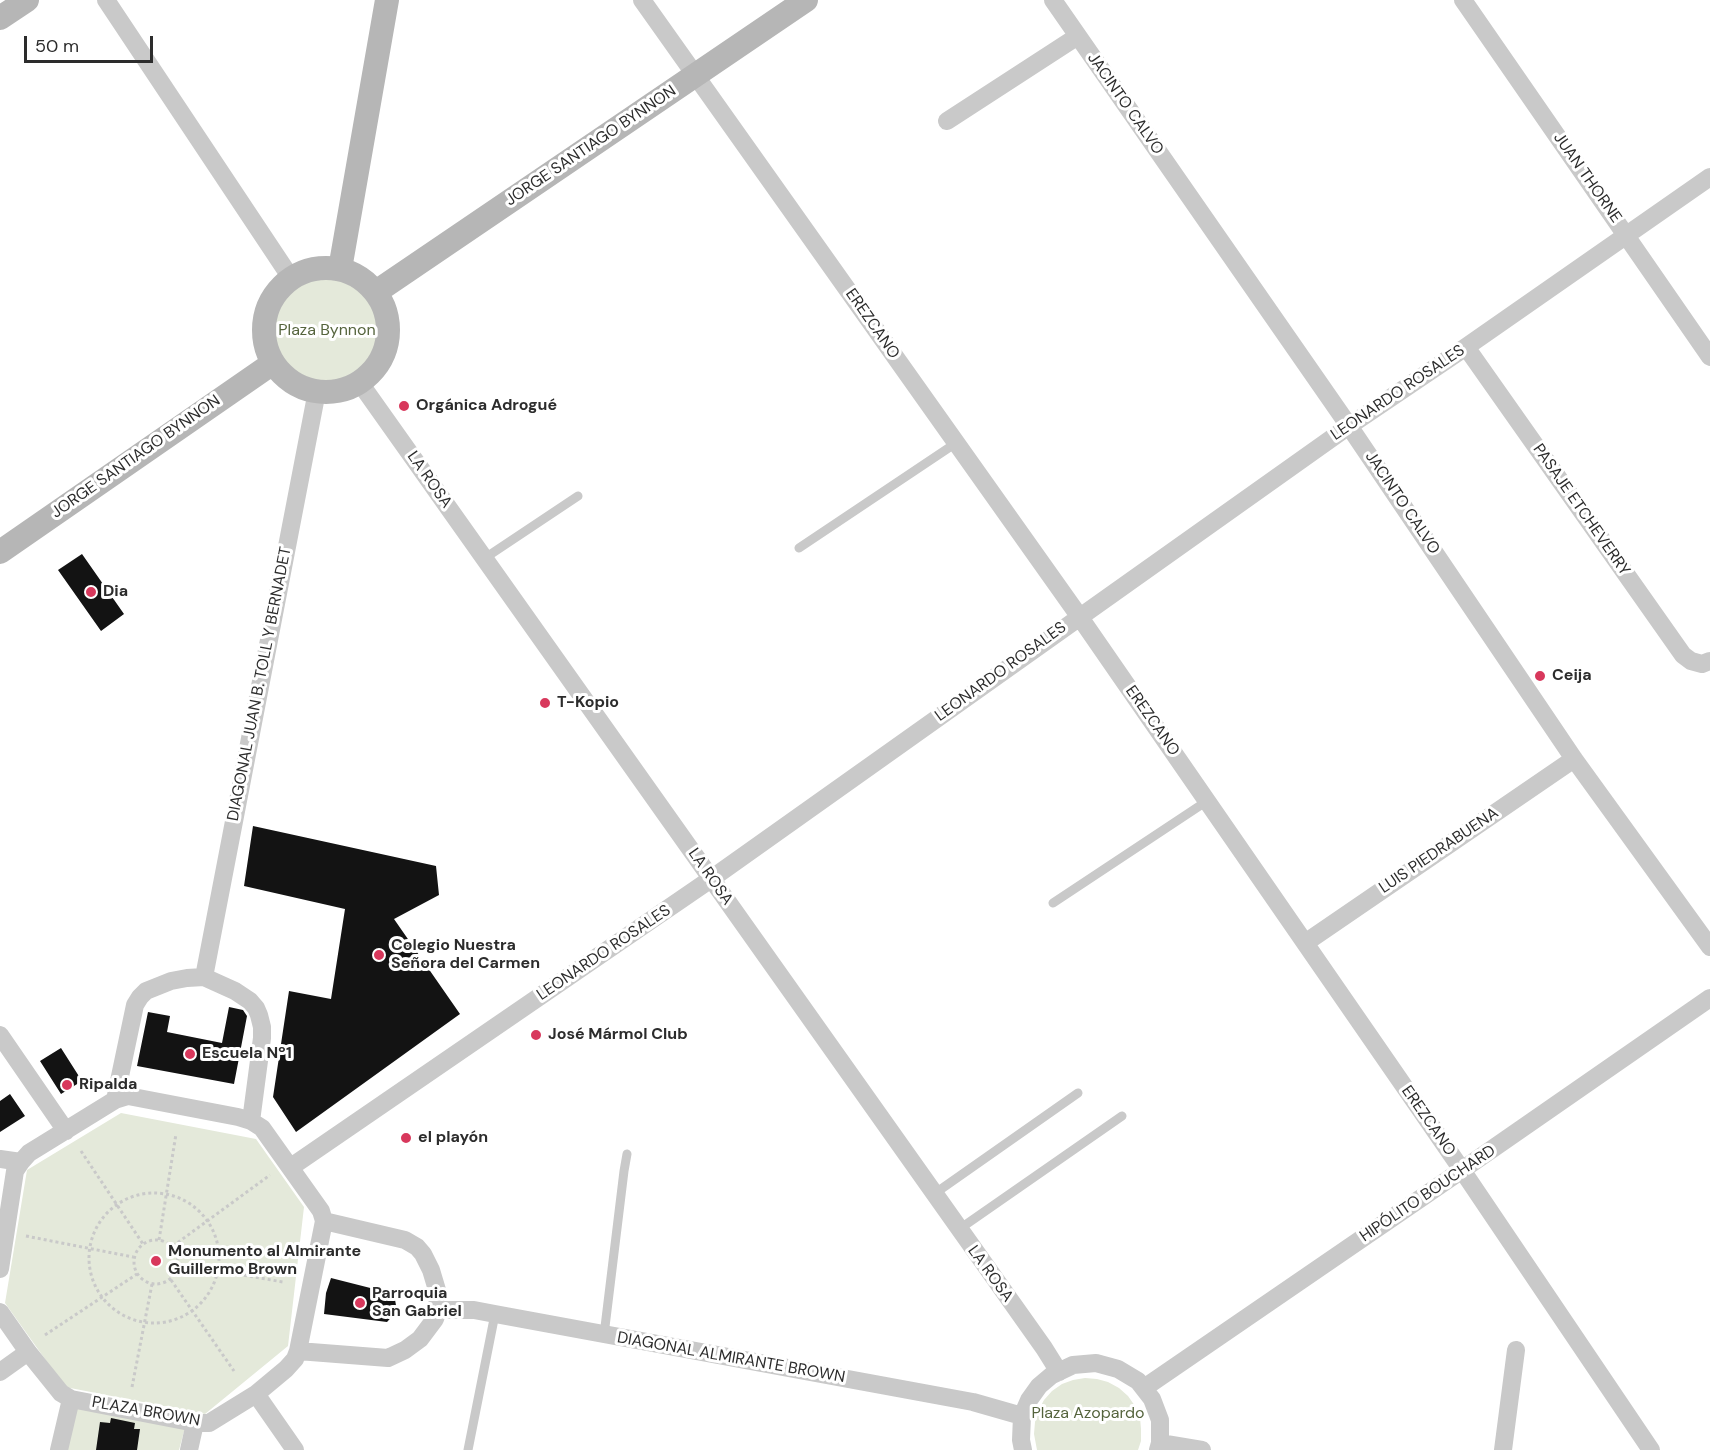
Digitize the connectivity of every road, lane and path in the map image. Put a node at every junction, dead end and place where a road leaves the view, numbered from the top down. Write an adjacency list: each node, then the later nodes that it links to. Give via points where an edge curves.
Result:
1 (27, 0): 8 (street)
2 (106, 0): 15 (street)
3 (387, 0): 14 (street)
4 (642, 0): 10 (street, EREZCANO)
5 (806, 0): 10 (street, JORGE SANTIAGO BYNNON)
6 (1053, 0): 9 (street, JACINTO CALVO)
7 (1463, 0): 13 (street, JUAN THORNE)
8 (0, 18)
9 (1078, 36): 11 (street); 22 (street, JACINTO CALVO)
10 (696, 75): 16 (street, JORGE SANTIAGO BYNNON); 23 (street, EREZCANO)
11 (947, 121)
12 (1710, 177): 13 (street, LEONARDO ROSALES)
13 (1627, 235): 17 (street, LEONARDO ROSALES); 18 (street, JUAN THORNE)
14 (340, 269): 15 (street, via 306,271); 16 (street, via 366,281)
15 (291, 278): 19 (street, via 277,291 264,326)
16 (376, 292): 20 (street, via 386,310 386,351 376,369)
17 (1466, 347): 22 (street, LEONARDO ROSALES); 29 (street, PASAJE ETCHEVERRY, via 1683,655 1691,661)
18 (1710, 357)
19 (273, 363): 21 (street, via 286,378); 26 (street, JORGE SANTIAGO BYNNON)
20 (360, 383): 21 (street, via 342,391); 27 (street, LA ROSA)
21 (317, 391): 36 (street, DIAGONAL JUAN B. TOLL Y BERNADET)
22 (1350, 426): 28 (street, LEONARDO ROSALES); 30 (street, JACINTO CALVO)
23 (956, 443): 25 (lane); 28 (street, EREZCANO)
24 (578, 496): 27 (lane)
25 (799, 548)
26 (0, 552)
27 (484, 558): 32 (street, LA ROSA)
28 (1079, 616): 31 (street, EREZCANO); 32 (street, LEONARDO ROSALES)
29 (1706, 662)
30 (1574, 759): 34 (street, LUIS PIEDRABUENA); 35 (street, JACINTO CALVO)
31 (1207, 801): 33 (lane); 34 (street, EREZCANO)
32 (711, 879): 49 (street, LEONARDO ROSALES); 53 (street, LA ROSA)
33 (1053, 903)
34 (1305, 943): 50 (street, EREZCANO)
35 (1710, 947)
36 (204, 977): 40 (street, via 171,981 140,997 135,1005); 42 (street, via 250,1001 259,1016 262,1038)
37 (1710, 998): 50 (street, HIPÓLITO BOUCHARD)
38 (0, 1035): 43 (street)
39 (1078, 1093): 53 (lane)
40 (116, 1100): 42 (street, via 135,1096); 43 (street)
41 (1122, 1116): 58 (lane)
42 (251, 1121): 49 (street, via 262,1128)
43 (66, 1131): 48 (street)
44 (176, 1134): 52 (path)
45 (81, 1151): 54 (path)
46 (627, 1154): 79 (lane)
47 (0, 1159): 48 (street)
48 (21, 1162): 57 (street, via 15,1171)
49 (291, 1167): 56 (street)
50 (1462, 1170): 87 (street, HIPÓLITO BOUCHARD); 100 (street, EREZCANO)
51 (270, 1175): 55 (path)
52 (166, 1194): 54 (path, via 133,1196); 55 (path, via 183,1199); 60 (path)
53 (934, 1194): 58 (street, LA ROSA)
54 (116, 1204): 61 (path); 63 (path, via 94,1230)
55 (208, 1220): 62 (path); 67 (path, via 216,1237)
56 (324, 1221): 73 (street, via 405,1240 417,1247 431,1270); 81 (street, PLAZA BROWN)
57 (3, 1229): 66 (street)
58 (958, 1230): 85 (street, LA ROSA)
59 (26, 1236): 63 (path)
60 (159, 1240): 61 (path); 62 (path)
61 (143, 1244): 64 (path)
62 (173, 1246): 65 (path)
63 (89, 1248): 64 (path); 72 (path, via 92,1281)
64 (134, 1258): 68 (path)
65 (179, 1264): 67 (path); 69 (path)
66 (0, 1269)
67 (218, 1271): 70 (path); 74 (path, via 213,1287)
68 (137, 1274): 71 (path); 72 (path)
69 (171, 1280): 71 (path); 74 (path)
70 (283, 1282)
71 (152, 1284): 77 (path)
72 (102, 1297): 77 (path, via 113,1309); 78 (path)
73 (438, 1310): 76 (street, DIAGONAL ALMIRANTE BROWN); 81 (street, via 420,1339 388,1358)
74 (192, 1311): 77 (path, via 178,1319); 83 (path)
75 (0, 1312): 82 (street, PLAZA BROWN)
76 (495, 1314): 79 (street, DIAGONAL ALMIRANTE BROWN); 96 (lane)
77 (145, 1323): 86 (path)
78 (45, 1335)
79 (604, 1335): 90 (street, DIAGONAL ALMIRANTE BROWN, via 973,1402)
80 (1516, 1350): 99 (street)
81 (298, 1351): 88 (street, PLAZA BROWN, via 286,1369)
82 (28, 1352): 84 (street); 89 (street, PLAZA BROWN)
83 (234, 1371)
84 (0, 1372)
85 (1059, 1372): 87 (street, via 1073,1365 1096,1363 1118,1369); 90 (street, via 1039,1386)
86 (132, 1386)
87 (1144, 1388): 92 (street, via 1160,1420)
88 (256, 1394): 91 (street, PLAZA BROWN, via 209,1423); 95 (street)
89 (71, 1399): 91 (street, PLAZA BROWN); 93 (street)
90 (1022, 1416): 97 (street)
91 (195, 1423): 94 (street)
92 (1159, 1446): 98 (street)
93 (59, 1450)
94 (189, 1450)
95 (296, 1450)
96 (468, 1450)
97 (1023, 1450)
98 (1202, 1450)
99 (1503, 1450)
100 (1651, 1450)

